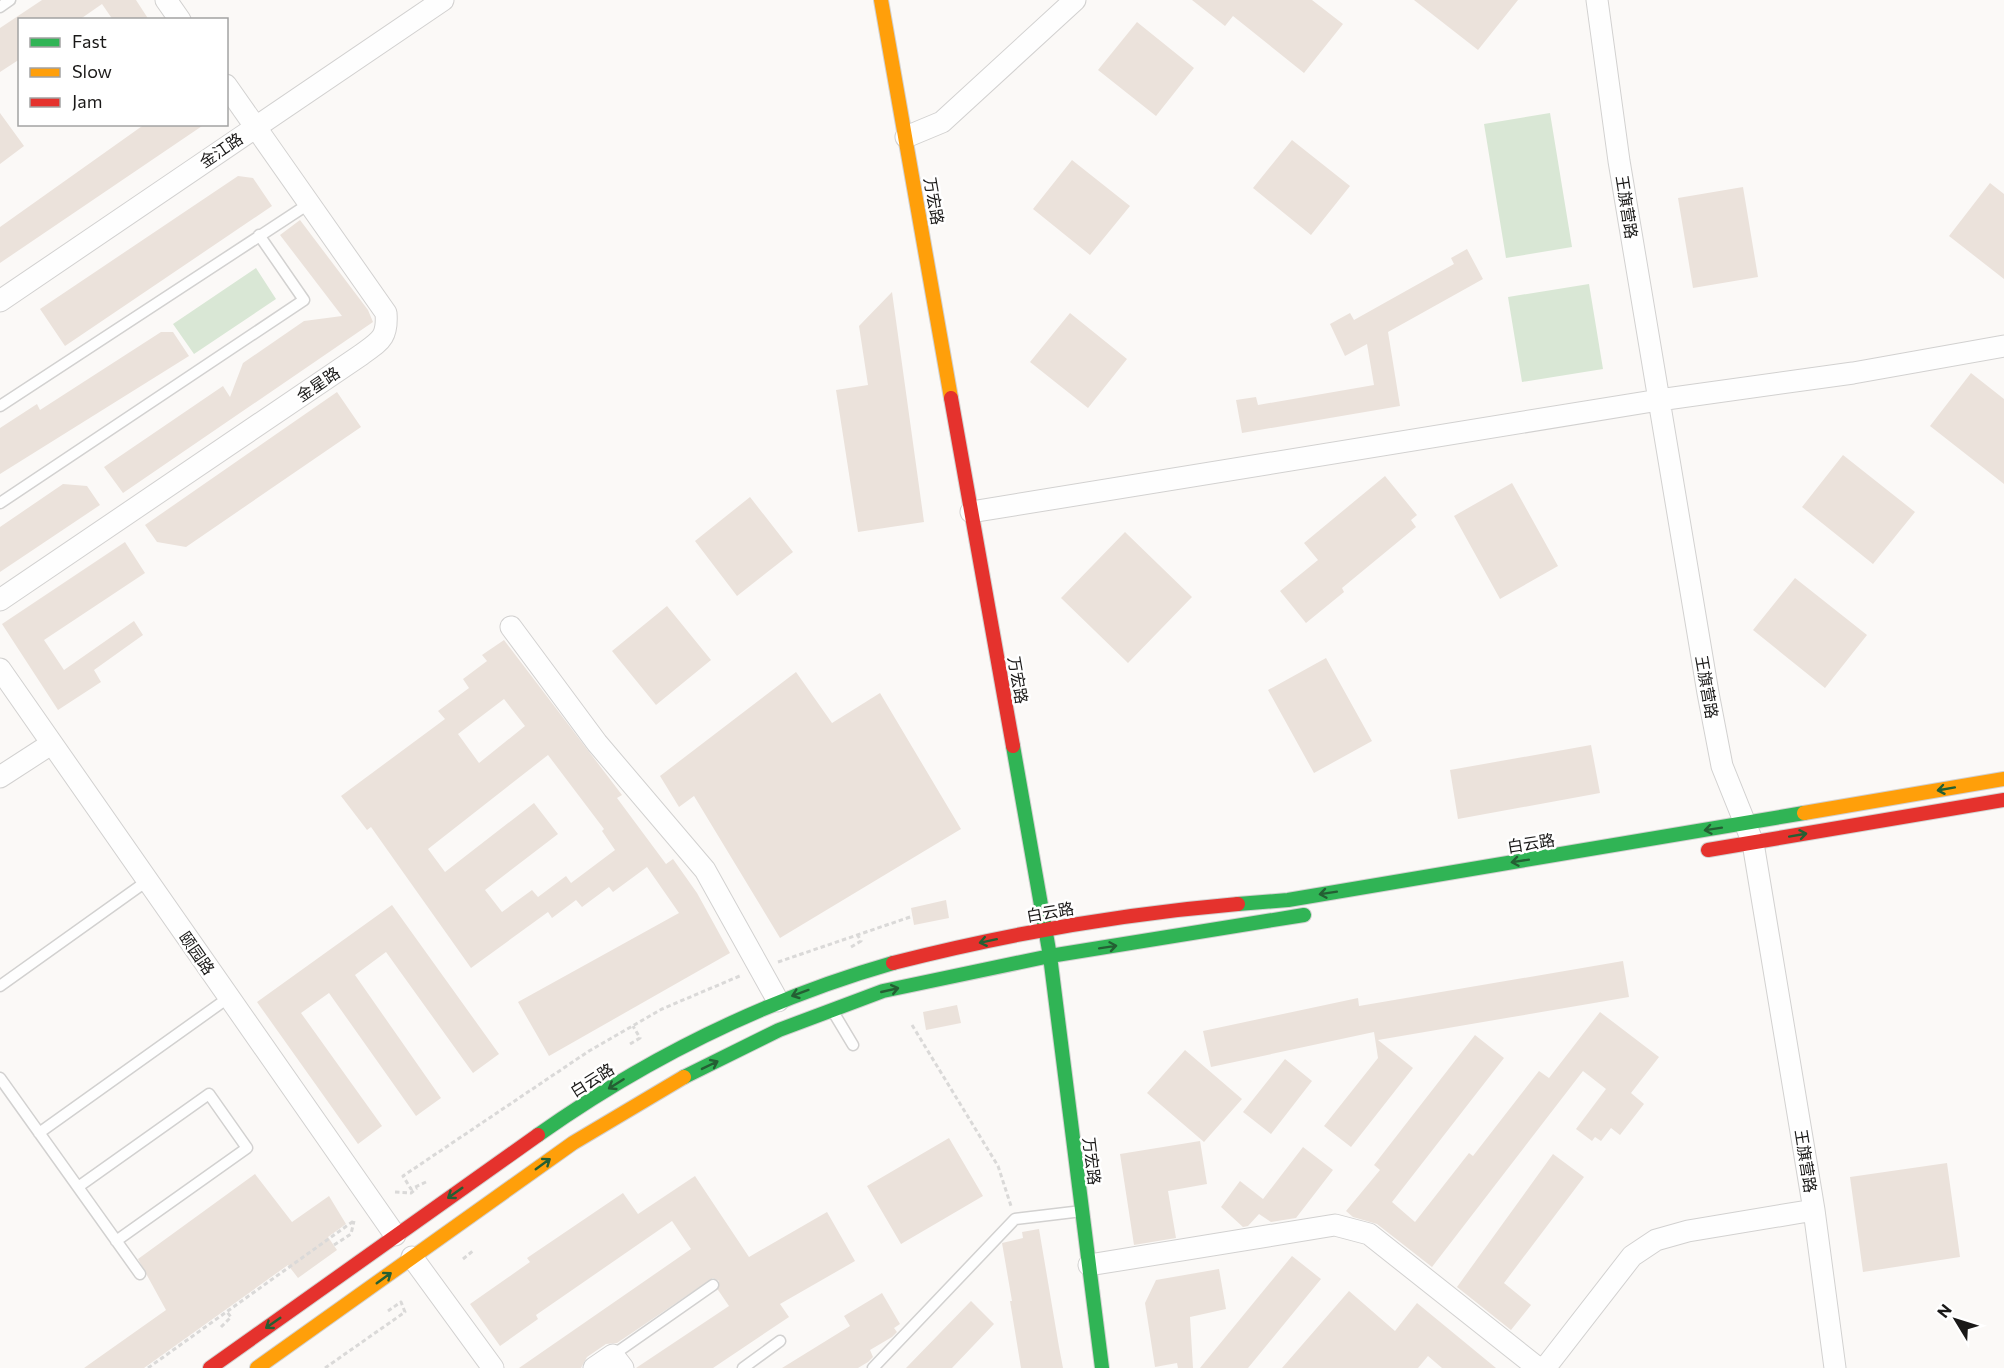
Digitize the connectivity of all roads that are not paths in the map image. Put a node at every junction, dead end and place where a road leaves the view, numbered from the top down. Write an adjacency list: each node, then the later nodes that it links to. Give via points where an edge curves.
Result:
1 (10, 0): 7 (lane)
2 (166, 0): 8 (street)
3 (443, 0): 10 (street, 金江路)
4 (881, 0): 11 (main road, 万宏路)
5 (1076, 0): 11 (street, via 942,122)
6 (1597, 0): 16 (street, 王旗营路)
7 (0, 7)
8 (179, 18)
9 (228, 88): 10 (street, 金星路)
10 (256, 126): 12 (street, 金星路); 14 (street, 金江路)
11 (906, 137): 19 (main road, 万宏路)
12 (310, 204): 13 (lane); 20 (street, 金星路, via 386,314 387,331 380,342)
13 (259, 235): 17 (lane); 18 (lane, via 304,300)
14 (0, 301)
15 (2004, 346): 16 (street, via 1853,373)
16 (1659, 400): 19 (street); 27 (street, 王旗营路, via 1722,766)
17 (0, 406)
18 (0, 503)
19 (971, 512): 31 (main road, 万宏路)
20 (0, 600)
21 (511, 627): 35 (street, via 597,743 705,870)
22 (0, 669): 23 (street, 颐园路)
23 (51, 744): 24 (street); 29 (street, 颐园路)
24 (0, 777)
25 (2004, 779): 27 (main road, 白云路, one-way to 27)
26 (2004, 800): 27 (main road, 白云路, one-way to 26)
27 (1750, 833): 28 (main road, 白云路); 31 (main road, 白云路, one-way to 31, via 1288,900 1201,906); 41 (street, 王旗营路)
28 (1694, 852)
29 (147, 881): 33 (lane); 34 (street, 颐园路)
30 (1320, 913): 32 (main road, one-way to 30)
31 (1045, 929): 32 (main road, 万宏路); 35 (main road, 白云路, one-way to 35, via 886,966)
32 (1050, 956): 36 (main road, one-way to 32, via 883,991); 42 (main road, 万宏路)
33 (0, 986)
34 (228, 998): 39 (lane); 43 (street, 颐园路)
35 (778, 1001): 43 (main road, 白云路, one-way to 43, via 666,1054 570,1112)
36 (832, 1010): 37 (lane); 45 (main road, one-way to 36, via 573,1143 678,1080 779,1030)
37 (853, 1045)
38 (0, 1078): 39 (lane)
39 (39, 1133): 40 (lane)
40 (78, 1187): 44 (lane); 44 (lane, via 209,1094 247,1148)
41 (1814, 1210): 59 (street, via 1656,1240 1632,1256); 60 (street, 王旗营路)
42 (1082, 1211): 46 (main road, 万宏路); 56 (lane, via 1015,1219)
43 (395, 1235): 51 (main road, 白云路, one-way to 51)
44 (116, 1241): 47 (lane)
45 (412, 1257): 52 (main road, one-way to 45); 53 (street)
46 (1089, 1265): 57 (main road, 万宏路); 58 (street, via 1335,1225 1370,1234)
47 (140, 1274)
48 (713, 1285): 50 (lane)
49 (780, 1341): 55 (lane)
50 (618, 1361): 54 (street)
51 (210, 1368)
52 (257, 1368)
53 (493, 1368)
54 (594, 1368)
55 (743, 1368)
56 (873, 1368)
57 (1102, 1368)
58 (1539, 1368)
59 (1545, 1368)
60 (1835, 1368)

